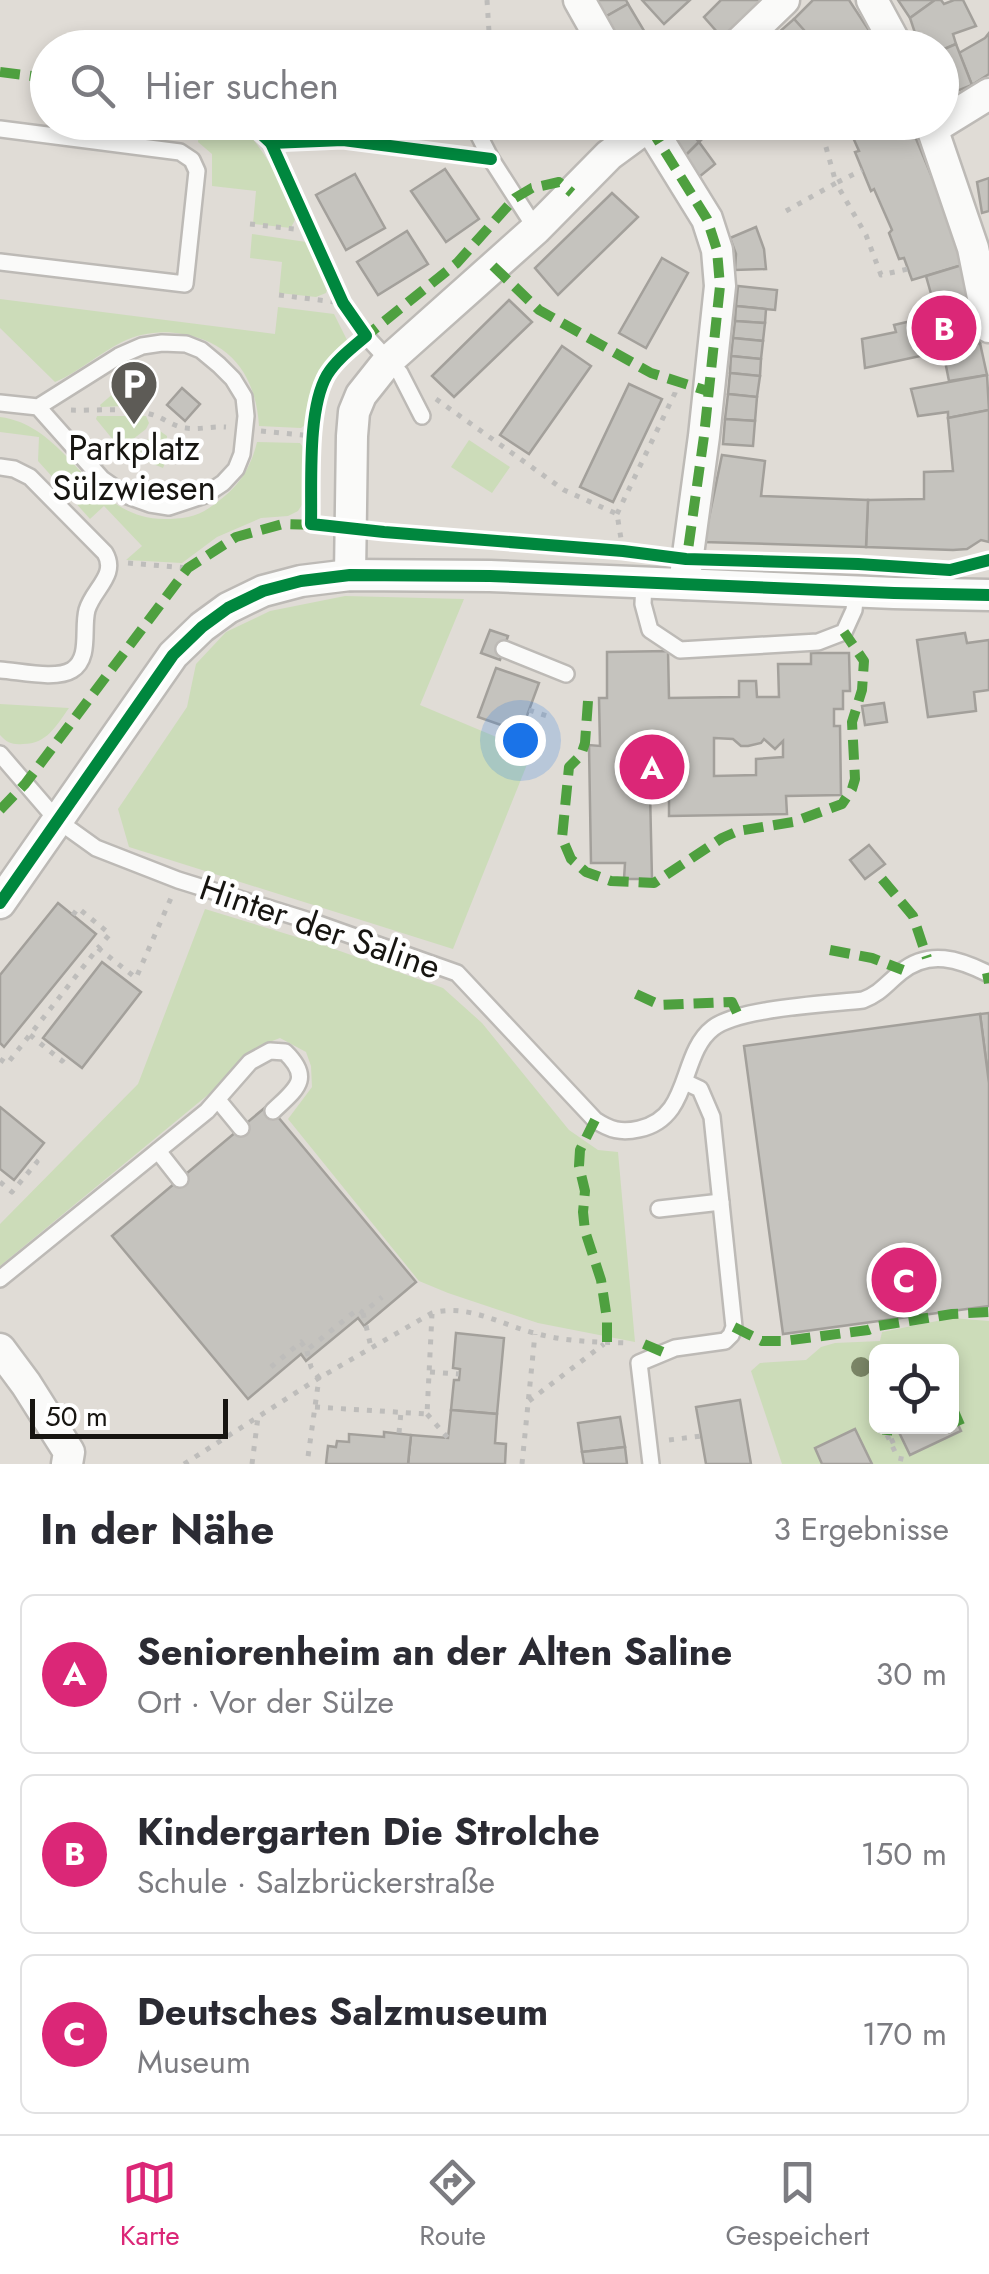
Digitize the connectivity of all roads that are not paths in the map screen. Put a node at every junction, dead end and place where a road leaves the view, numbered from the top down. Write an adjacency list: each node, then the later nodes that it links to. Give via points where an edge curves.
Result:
1 (580, 0): 4 (street)
2 (784, 0): 5 (street)
3 (872, 0): 6 (street)
4 (596, 30)
5 (753, 30)
6 (888, 30)
7 (989, 94): 8 (street)
8 (959, 111)
9 (0, 130): 10 (lane)
10 (30, 134)
11 (82, 140): 17 (lane, via 180,152 192,160 197,172 185,284)
12 (481, 140): 16 (lane)
13 (629, 140): 16 (street)
14 (660, 140): 27 (street, via 708,219 720,286)
15 (936, 140): 18 (street, via 974,248)
16 (536, 229): 20 (street)
17 (0, 262)
18 (989, 327)
19 (366, 336): 20 (lane)
20 (394, 367): 23 (lane); 25 (street, via 361,395 354,412)
21 (0, 403): 22 (lane)
22 (38, 407): 22 (lane, via 102,479 150,504 170,507 205,495 224,483 242,454 244,396 202,350 186,344 142,346)
23 (422, 416)
24 (0, 467): 31 (lane, via 30,477 110,561 86,612 84,647 72,670)
25 (350, 575): 26 (street); 34 (street, via 263,591 202,628 174,655)
26 (644, 582): 27 (street); 28 (lane, via 650,630 680,650 818,642 844,632)
27 (684, 584): 28 (street)
28 (856, 591): 29 (street)
29 (989, 595)
30 (504, 650): 32 (lane)
31 (0, 670)
32 (566, 674)
33 (0, 754): 34 (lane, Hinter der Saline)
34 (57, 820): 35 (street); 37 (lane, Hinter der Saline, via 96,848 178,880 458,974 608,1129 653,1124)
35 (0, 903)
36 (989, 974): 37 (lane, via 968,963 927,958 863,1000 738,1015 712,1029)
37 (686, 1082): 43 (lane, via 700,1089 712,1117)
38 (218, 1100): 39 (lane, via 250,1062 270,1051 285,1052 300,1077); 40 (lane); 41 (lane)
39 (273, 1111)
40 (241, 1128)
41 (158, 1151): 42 (lane); 45 (lane)
42 (180, 1179)
43 (721, 1202): 44 (lane); 48 (lane, via 734,1326 725,1341 675,1348 638,1363)
44 (659, 1209)
45 (0, 1279)
46 (0, 1349): 47 (street, via 69,1452)
47 (67, 1464)
48 (651, 1464)

